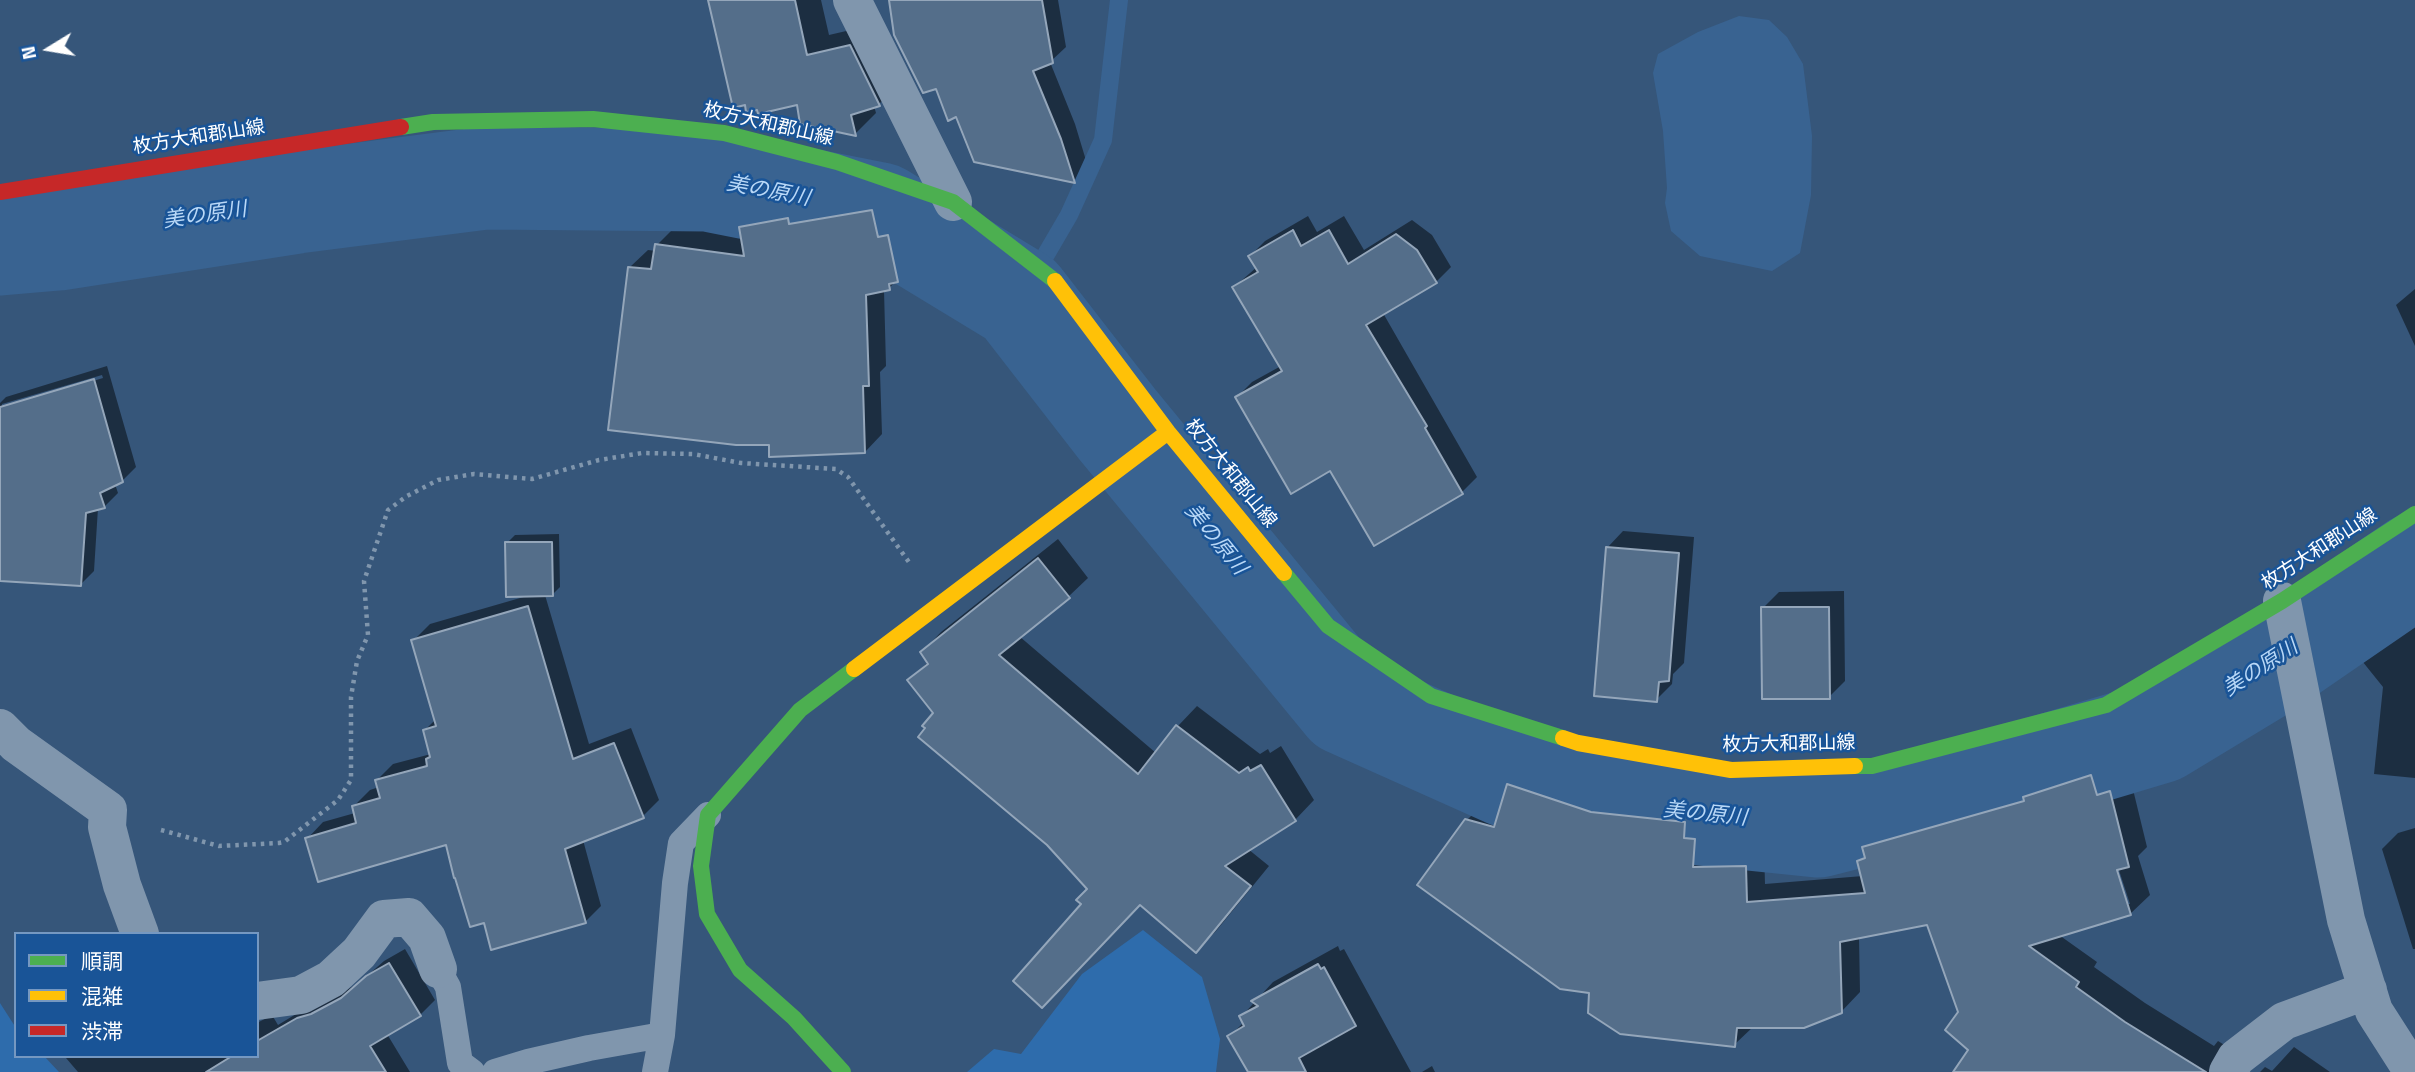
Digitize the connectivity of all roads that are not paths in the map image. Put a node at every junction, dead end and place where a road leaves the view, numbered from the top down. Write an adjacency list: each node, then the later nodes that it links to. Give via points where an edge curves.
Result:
1 (852, 0): 3 (street)
2 (0, 192): 3 (main road, 枚方大和郡山線, via 433,122 593,118 724,133 837,162)
3 (953, 202): 4 (main road, 枚方大和郡山線, via 1060,285)
4 (1168, 432): 6 (main road, 枚方大和郡山線, via 1328,626 1431,696 1578,743 1731,770 1872,765 2106,705); 8 (main road, via 800,710)
5 (2415, 514): 6 (main road, 枚方大和郡山線)
6 (2282, 601): 11 (street, via 2346,920)
7 (0, 728): 9 (street, via 108,810 107,827)
8 (708, 815): 13 (lane, via 681,843); 17 (main road, via 701,866 707,914 740,970 794,1018)
9 (139, 932)
10 (438, 969): 12 (street, via 427,938 409,917 384,919 359,953 331,979 301,995); 14 (lane, via 448,986 460,1063)
11 (2368, 990): 18 (street, via 2284,1021 2236,1058); 19 (street, via 2374,1011)
12 (259, 1000)
13 (662, 1035): 15 (lane); 16 (lane)
14 (472, 1072)
15 (495, 1072)
16 (655, 1072)
17 (844, 1072)
18 (2228, 1072)
19 (2413, 1072)

